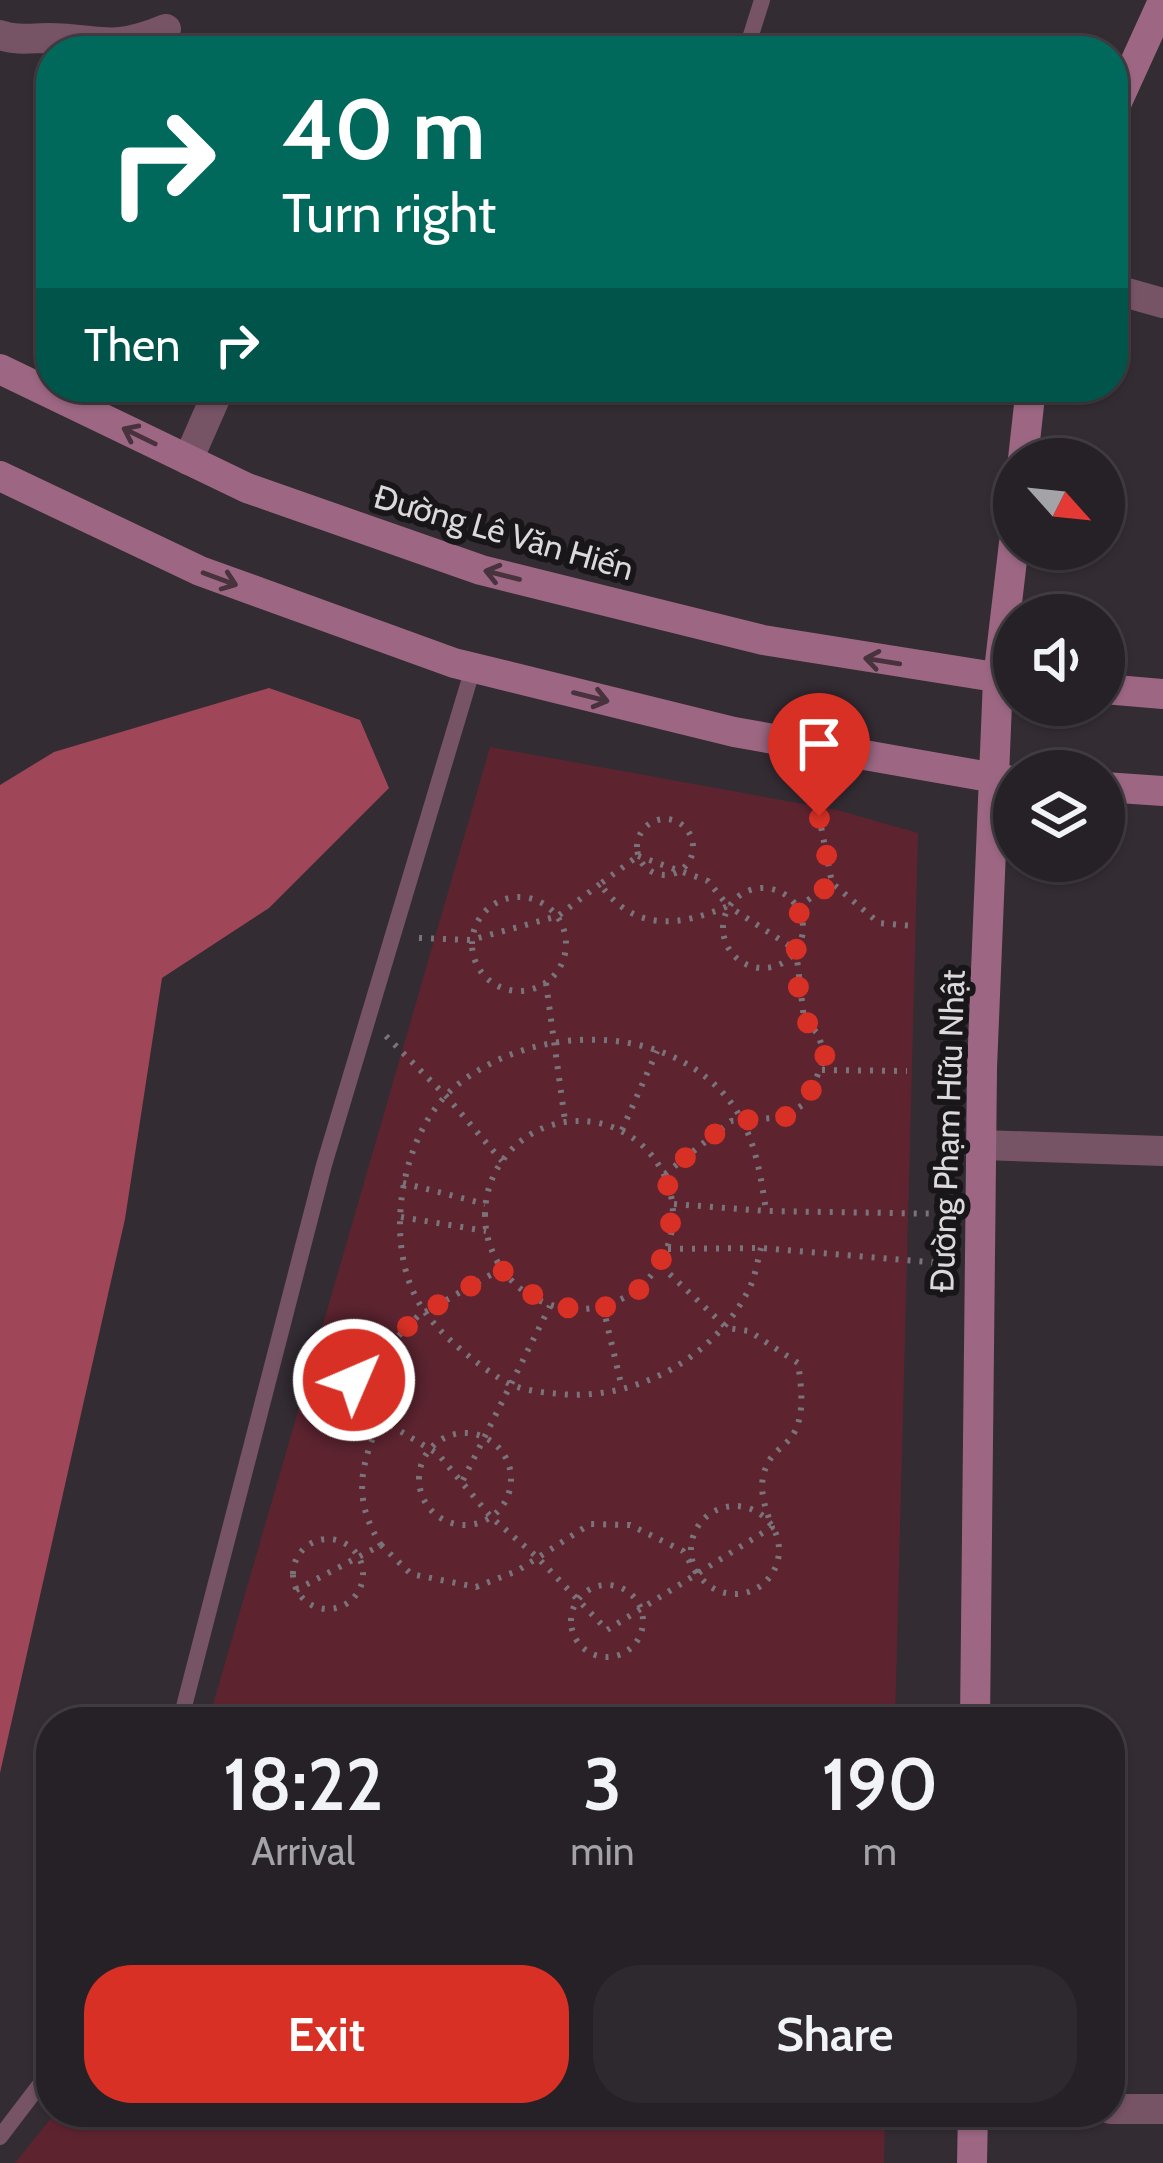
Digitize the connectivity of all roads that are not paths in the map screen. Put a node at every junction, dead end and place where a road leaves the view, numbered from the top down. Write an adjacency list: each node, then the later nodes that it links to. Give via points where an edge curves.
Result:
1 (762, 0): 6 (lane)
2 (1163, 1): 8 (main road)
3 (166, 29): 5 (street)
4 (0, 35): 7 (street)
5 (149, 36)
6 (751, 36)
7 (36, 38)
8 (1128, 78)
9 (1128, 293): 10 (street)
10 (1163, 303)
11 (0, 369): 12 (main road, Đường Lê Văn Hiến, one-way to 11)
12 (36, 386)
13 (68, 402): 17 (main road, Đường Lê Văn Hiến, one-way to 13)
14 (213, 402): 17 (street)
15 (1029, 402): 16 (main road)
16 (1025, 438)
17 (188, 460): 20 (main road, Đường Lê Văn Hiến, one-way to 17, via 764,640 482,570)
18 (0, 476): 19 (main road, one-way to 19, via 200,572)
19 (473, 668): 23 (main road, one-way to 23, via 734,732); 29 (lane, via 324,1166)
20 (993, 678)
21 (1125, 691): 22 (main road)
22 (1163, 694)
23 (993, 779)
24 (1125, 788): 25 (main road)
25 (1163, 791)
26 (998, 882): 27 (main road, Đường Phạm Hữu Nhật)
27 (982, 1145): 28 (street); 30 (main road, Đường Phạm Hữu Nhật)
28 (1163, 1151)
29 (184, 1707)
30 (975, 1707)
31 (36, 2090): 35 (lane)
32 (1125, 2109): 33 (street)
33 (1163, 2109)
34 (973, 2127): 36 (main road)
35 (0, 2137)
36 (972, 2163)

